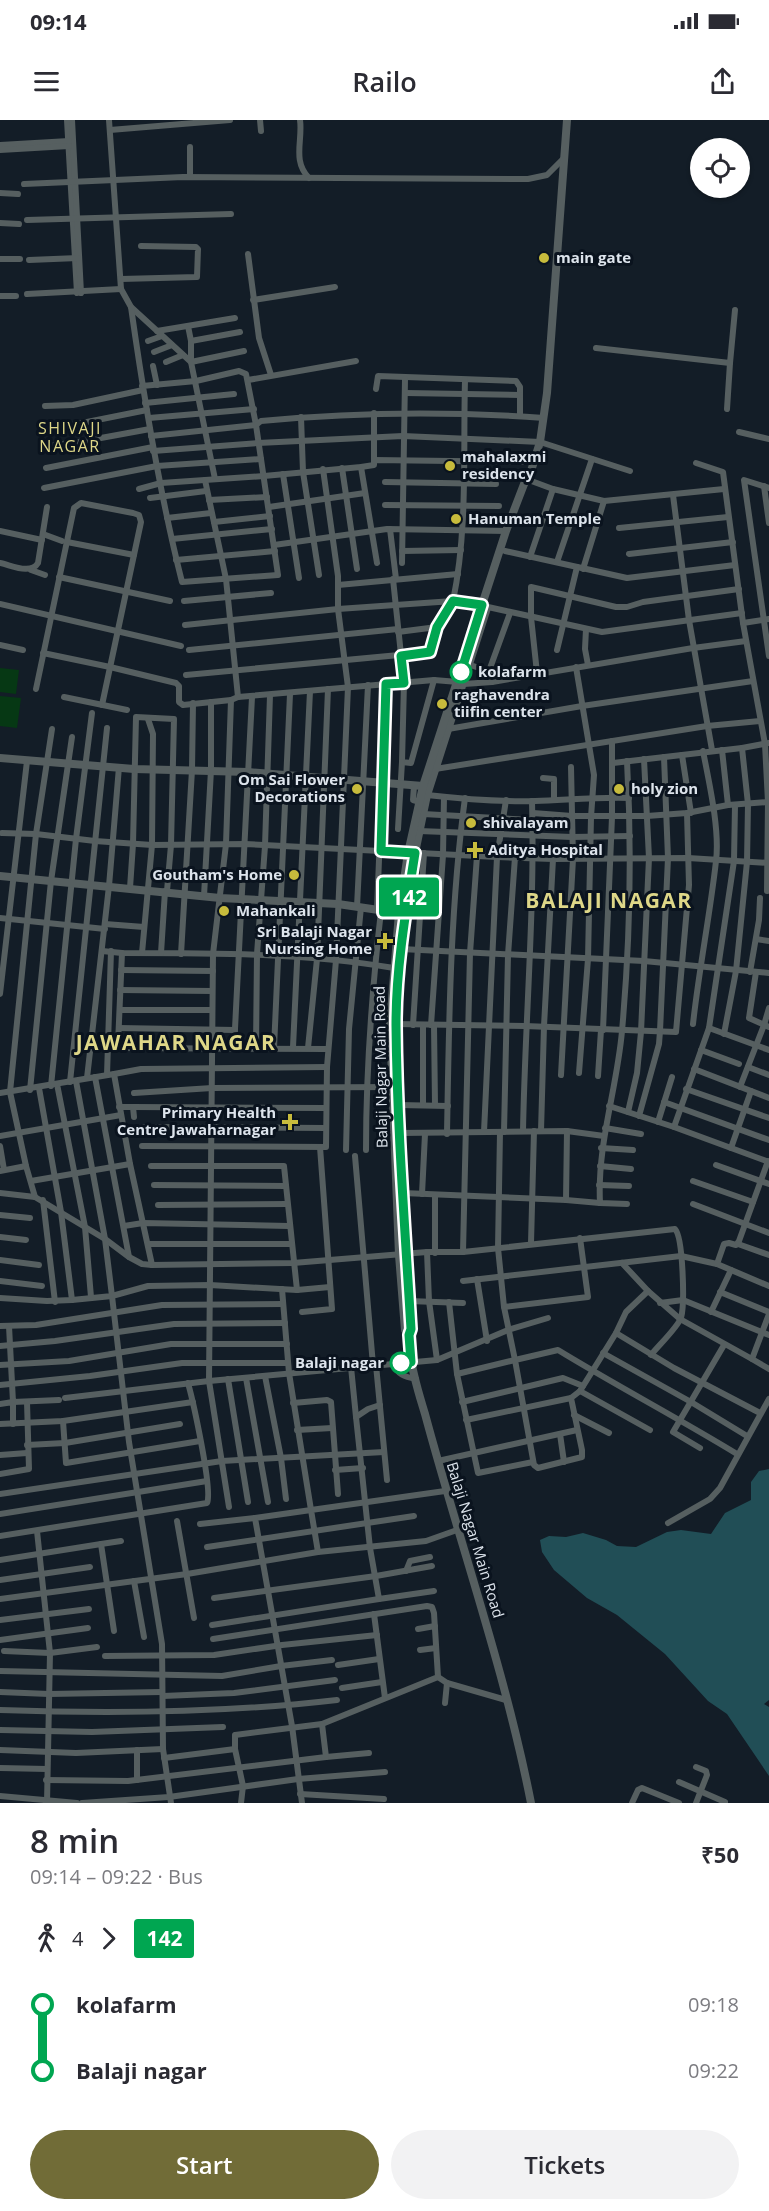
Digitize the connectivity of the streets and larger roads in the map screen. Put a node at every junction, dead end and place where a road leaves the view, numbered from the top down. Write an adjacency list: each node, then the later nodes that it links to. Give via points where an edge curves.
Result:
1 (67, 120): 10 (street)
2 (72, 120): 10 (street)
3 (110, 120): 8 (street)
4 (230, 120): 8 (street)
5 (260, 120): 9 (street)
6 (300, 120): 18 (street, via 300,166)
7 (567, 120): 15 (street)
8 (110, 130): 17 (street)
9 (261, 131)
10 (70, 144): 12 (street); 19 (street)
11 (0, 145): 12 (street)
12 (31, 145): 14 (street)
13 (190, 147): 16 (street)
14 (0, 150)
15 (563, 159): 18 (street, via 547,175 528,179); 86 (street)
16 (190, 177): 17 (street); 18 (street)
17 (113, 178): 19 (street); 25 (street)
18 (309, 178)
19 (73, 181): 20 (street); 24 (street)
20 (24, 184)
21 (0, 193): 22 (street)
22 (18, 194)
23 (231, 214): 25 (street)
24 (75, 219): 25 (street); 26 (street); 31 (street)
25 (117, 219): 35 (street)
26 (27, 220)
27 (0, 224): 28 (street)
28 (19, 224)
29 (141, 246): 35 (street, via 196,247 197,277)
30 (248, 254): 42 (street)
31 (77, 258): 34 (street); 38 (street)
32 (0, 259): 33 (street)
33 (20, 259)
34 (29, 260)
35 (121, 279): 37 (street)
36 (335, 287): 42 (street)
37 (121, 290): 38 (street); 43 (street)
38 (79, 293): 39 (street)
39 (27, 294)
40 (0, 296): 41 (street)
41 (16, 296)
42 (253, 300): 62 (street, via 259,338)
43 (131, 307): 48 (street); 68 (street)
44 (735, 310): 59 (street)
45 (235, 318): 46 (street)
46 (188, 326): 48 (street); 50 (street)
47 (240, 332): 50 (street)
48 (160, 334): 49 (street); 51 (street)
49 (148, 341)
50 (190, 341): 58 (street)
51 (172, 345): 54 (street); 55 (street)
52 (596, 348): 59 (street)
53 (244, 351): 58 (street)
54 (154, 352)
55 (183, 355): 57 (street); 58 (street)
56 (356, 361): 62 (street)
57 (166, 362)
58 (191, 363): 60 (street); 66 (street)
59 (730, 363): 78 (street)
60 (183, 365)
61 (153, 366): 67 (street)
62 (271, 375): 64 (street)
63 (405, 379): 65 (street); 69 (street, via 378,376); 70 (street)
64 (248, 380): 66 (street, via 239,371); 77 (street)
65 (465, 380): 72 (street); 73 (street, via 516,381)
66 (196, 381): 67 (street); 74 (street)
67 (157, 385): 68 (street)
68 (143, 388): 75 (street, via 73,405); 76 (street)
69 (376, 389)
70 (405, 393): 72 (street); 79 (street)
71 (234, 394): 74 (street)
72 (465, 394): 73 (street); 82 (street)
73 (520, 395): 83 (street)
74 (199, 398): 76 (street); 80 (street)
75 (45, 406)
76 (146, 406): 85 (street); 88 (street, via 72,425)
77 (254, 409): 80 (street); 87 (street)
78 (727, 409)
79 (404, 412): 81 (street); 82 (street); 92 (street)
80 (201, 413): 85 (street); 89 (street)
81 (374, 413): 84 (street); 93 (street)
82 (464, 415): 83 (street); 94 (street)
83 (520, 416): 86 (street)
84 (301, 417): 87 (street, via 261,421); 96 (street)
85 (149, 418): 90 (street)
86 (544, 418): 97 (street)
87 (256, 425): 89 (street); 98 (street)
88 (44, 426)
89 (204, 430): 90 (street); 100 (street)
90 (151, 432): 99 (street); 101 (street)
91 (739, 432): 95 (street)
92 (403, 436): 93 (street); 94 (street); 103 (street)
93 (374, 437): 96 (street); 105 (street)
94 (464, 439): 97 (street); 106 (street)
95 (769, 439)
96 (303, 441): 98 (street); 116 (street)
97 (540, 442): 104 (street); 111 (street)
98 (258, 443): 100 (street); 102 (street)
99 (46, 446)
100 (207, 447): 101 (street); 107 (street)
101 (153, 449): 109 (street); 112 (street)
102 (261, 459): 107 (street); 118 (street)
103 (404, 459): 105 (street); 106 (street); 123 (street)
104 (592, 459): 115 (street); 137 (street)
105 (374, 460): 110 (street, via 374,465)
106 (463, 461): 111 (street); 125 (street)
107 (211, 463): 109 (street); 119 (street)
108 (696, 463): 131 (street, via 723,472)
109 (157, 466): 124 (street); 128 (street)
110 (362, 466): 113 (street); 133 (street)
111 (532, 467): 121 (street)
112 (46, 468)
113 (342, 468): 114 (street); 134 (street)
114 (323, 469): 116 (street); 139 (street)
115 (630, 471)
116 (303, 472): 117 (street); 142 (street)
117 (283, 474): 118 (street); 144 (street)
118 (264, 476): 119 (street); 138 (street)
119 (215, 479): 120 (street)
120 (205, 480): 124 (street); 132 (street)
121 (528, 480): 130 (street); 165 (street, Balaji Nagar Main Road); 179 (street)
122 (385, 482): 123 (street)
123 (402, 482): 125 (street); 146 (street)
124 (161, 483): 129 (street); 136 (street)
125 (463, 483): 126 (street); 150 (street)
126 (496, 484)
127 (767, 487): 157 (street); 219 (street, via 744,480)
128 (44, 488)
129 (139, 489)
130 (553, 489): 137 (street); 183 (street)
131 (724, 489): 135 (street); 153 (street)
132 (206, 491): 136 (street); 141 (street)
133 (365, 493): 134 (street); 164 (street)
134 (346, 494): 139 (street); 166 (street)
135 (673, 495): 143 (street); 156 (street)
136 (163, 496): 140 (street); 154 (street)
137 (580, 496): 143 (street); 185 (street)
138 (267, 497): 141 (street); 149 (street)
139 (326, 497): 142 (street); 169 (street)
140 (150, 498)
141 (209, 500): 151 (street)
142 (307, 500): 144 (street); 171 (street)
143 (604, 501): 190 (street)
144 (288, 505): 149 (street); 173 (street)
145 (385, 505): 146 (street)
146 (402, 505): 150 (street); 161 (street)
147 (499, 506): 150 (street)
148 (47, 507): 168 (street)
149 (269, 507): 152 (street)
150 (462, 507): 162 (street)
151 (211, 513): 154 (street); 155 (street)
152 (270, 516): 155 (street); 159 (street)
153 (728, 517): 156 (street); 174 (street)
154 (167, 518): 170 (street)
155 (214, 522): 167 (street)
156 (676, 522): 158 (street); 176 (street)
157 (769, 523)
158 (619, 528)
159 (272, 529): 167 (street); 175 (street)
160 (390, 529): 161 (street); 164 (street); 200 (street)
161 (402, 529): 162 (street); 178 (street)
162 (463, 529): 165 (street); 177 (street)
163 (0, 531): 168 (street)
164 (372, 531): 166 (street); 187 (street)
165 (506, 531): 213 (street, Balaji Nagar Main Road)
166 (352, 534): 169 (street); 191 (street)
167 (215, 535): 170 (street); 182 (street)
168 (43, 537): 172 (street); 192 (street, via 38,563)
169 (333, 537): 171 (street); 201 (street)
170 (172, 539): 184 (street)
171 (314, 540): 173 (street); 196 (street)
172 (64, 541): 181 (street); 181 (street, via 76,504 133,513 139,515 141,522); 197 (street)
173 (294, 542): 175 (street); 198 (street)
174 (733, 542): 176 (street); 189 (street)
175 (274, 548): 182 (street); 199 (street, via 278,575)
176 (681, 548): 180 (street); 193 (street)
177 (461, 550): 178 (street); 194 (street)
178 (402, 551): 188 (street)
179 (505, 551): 183 (street); 213 (street)
180 (629, 554)
181 (134, 555): 203 (street)
182 (222, 557): 184 (street); 199 (street)
183 (530, 557): 185 (street)
184 (176, 560): 199 (street, via 182,582)
185 (557, 562): 190 (street)
186 (0, 563): 192 (street)
187 (377, 563)
188 (402, 563)
189 (735, 565): 193 (street); 202 (street)
190 (580, 568): 193 (street, via 627,578); 205 (street)
191 (357, 569)
192 (30, 570): 195 (street)
193 (683, 573): 207 (street)
194 (458, 574): 200 (street); 210 (street)
195 (45, 575)
196 (319, 575)
197 (59, 578): 203 (street); 217 (street)
198 (299, 578)
199 (226, 579): 206 (street)
200 (395, 579): 201 (street); 212 (street)
201 (338, 585): 214 (street)
202 (739, 589): 207 (street); 216 (street)
203 (127, 592): 208 (street); 227 (street)
204 (271, 593): 206 (street)
205 (569, 596): 207 (street, via 627,607); 218 (street, via 531,587); 224 (street)
206 (228, 597): 209 (street); 221 (street)
207 (686, 597): 220 (street)
208 (170, 601)
209 (184, 601)
210 (453, 601): 212 (street); 213 (street); 225 (street)
211 (0, 604): 217 (street)
212 (396, 604): 214 (street); 228 (street)
213 (485, 606): 215 (street); 242 (street); 254 (street, Balaji Nagar Main Road)
214 (338, 609): 221 (street); 229 (street)
215 (510, 613): 218 (street); 247 (street)
216 (742, 614): 220 (street); 222 (street)
217 (50, 616): 227 (street); 238 (street)
218 (531, 617): 224 (street); 248 (street)
219 (766, 619): 222 (street); 240 (street)
220 (689, 620): 226 (street, via 609,633); 234 (street)
221 (231, 621): 223 (street); 233 (street)
222 (743, 623): 230 (street)
223 (185, 625)
224 (563, 625): 226 (street); 237 (street)
225 (437, 627): 228 (street); 239 (street, via 430,652)
226 (586, 629): 243 (street)
227 (118, 630): 232 (street); 244 (street)
228 (398, 631): 229 (street); 239 (street)
229 (342, 635): 233 (street); 241 (street)
230 (746, 641): 234 (street); 251 (street)
231 (0, 645): 235 (street)
232 (181, 646)
233 (233, 647): 236 (street); 246 (street)
234 (693, 648): 243 (street); 260 (street)
235 (23, 650)
236 (189, 650)
237 (557, 650)
238 (43, 653): 244 (street); 258 (street)
239 (401, 656): 241 (street); 253 (street)
240 (769, 656)
241 (346, 661): 246 (street); 257 (street)
242 (470, 665): 247 (street); 254 (street)
243 (588, 665): 245 (street)
244 (110, 667): 268 (street, via 176,683 179,702); 269 (street)
245 (576, 667): 248 (street); 270 (street)
246 (235, 671): 249 (street); 266 (street)
247 (489, 671): 252 (street)
248 (537, 673): 252 (street)
249 (186, 675)
250 (434, 680): 253 (street); 254 (street); 294 (street, via 411,763)
251 (753, 681): 260 (street); 274 (street)
252 (492, 682): 254 (street)
253 (404, 683): 255 (street); 294 (street)
254 (461, 683): 278 (street); 318 (street, Balaji Nagar Main Road)
255 (386, 684): 256 (street); 316 (street)
256 (368, 685): 257 (street); 315 (street)
257 (348, 687): 259 (street); 314 (street)
258 (36, 689)
259 (328, 689): 261 (street); 313 (street)
260 (700, 690): 270 (street); 275 (street)
261 (310, 691): 262 (street); 311 (street)
262 (290, 693): 263 (street); 310 (street)
263 (270, 695): 265 (street); 309 (street)
264 (64, 697): 269 (street)
265 (252, 697): 266 (street); 308 (street)
266 (234, 698): 267 (street); 307 (street)
267 (211, 702): 268 (street); 306 (street)
268 (193, 703): 305 (street)
269 (102, 705): 271 (street)
270 (582, 706): 278 (street); 282 (street)
271 (127, 710)
272 (92, 713): 297 (street)
273 (148, 719): 301 (street, via 136,717); 302 (street, via 153,734); 304 (street, via 174,719)
274 (760, 721): 275 (street); 281 (street)
275 (707, 726): 280 (street); 284 (street)
276 (106, 728): 298 (street)
277 (52, 729): 293 (street)
278 (448, 729): 303 (street)
279 (72, 737): 296 (street)
280 (612, 741): 282 (street); 295 (street)
281 (767, 743): 283 (street); 329 (street)
282 (589, 745): 303 (street); 321 (street)
283 (742, 748): 285 (street); 330 (street)
284 (712, 750): 285 (street); 286 (street)
285 (722, 750): 331 (street)
286 (703, 752): 287 (street); 332 (street)
287 (682, 754): 288 (street); 333 (street)
288 (664, 757): 290 (street); 335 (street)
289 (0, 758): 291 (street)
290 (644, 759): 292 (street); 339 (street)
291 (27, 760): 293 (street); 350 (street)
292 (627, 761): 295 (street); 324 (street)
293 (48, 762): 296 (street); 351 (street)
294 (402, 762): 317 (street)
295 (613, 763): 322 (street)
296 (67, 764): 297 (street); 353 (street)
297 (85, 765): 298 (street); 359 (street)
298 (101, 765): 299 (street); 360 (street)
299 (119, 767): 301 (street); 361 (street)
300 (571, 767): 327 (street)
301 (134, 769): 302 (street); 362 (street)
302 (154, 769): 304 (street); 367 (street)
303 (435, 769): 319 (street)
304 (173, 770): 305 (street); 368 (street)
305 (192, 770): 306 (street); 363 (street)
306 (211, 770): 307 (street); 364 (street)
307 (228, 771): 308 (street); 365 (street)
308 (248, 772): 309 (street); 366 (street)
309 (267, 774): 310 (street); 369 (street)
310 (287, 776): 311 (street); 370 (street)
311 (306, 778): 313 (street); 371 (street)
312 (543, 778): 326 (street, via 554,779)
313 (325, 779): 314 (street); 372 (street)
314 (343, 780): 315 (street); 373 (street)
315 (364, 782): 316 (street); 374 (street)
316 (383, 783): 317 (street); 375 (street)
317 (401, 785): 318 (street); 345 (street)
318 (418, 786): 376 (street, Balaji Nagar Main Road)
319 (427, 795): 320 (street); 334 (street)
320 (444, 797): 323 (street); 336 (street)
321 (594, 797): 322 (street); 327 (street); 341 (street)
322 (613, 797): 324 (street); 342 (street)
323 (465, 798): 325 (street); 340 (street)
324 (629, 798): 343 (street)
325 (506, 800): 328 (street); 344 (street)
326 (554, 800): 327 (street); 328 (street)
327 (573, 800): 338 (street)
328 (532, 801): 337 (street)
329 (769, 802): 330 (street); 394 (street)
330 (748, 804): 331 (street); 393 (street)
331 (732, 805): 332 (street); 392 (street)
332 (714, 809): 333 (street); 391 (street)
333 (689, 813): 335 (street); 388 (street)
334 (423, 814): 336 (street); 346 (street)
335 (667, 814): 339 (street); 387 (street)
336 (444, 815): 340 (street); 348 (street)
337 (533, 816): 338 (street); 344 (street); 354 (street)
338 (572, 816): 341 (street); 356 (street)
339 (647, 816): 343 (street); 386 (street)
340 (462, 817): 344 (street); 349 (street)
341 (591, 817): 342 (street); 357 (street)
342 (612, 817): 343 (street); 358 (street)
343 (630, 817): 355 (street)
344 (503, 819): 352 (street)
345 (398, 829)
346 (419, 831): 348 (street); 376 (street)
347 (2, 832): 350 (street)
348 (443, 833): 349 (street); 377 (street)
349 (461, 833): 352 (street); 378 (street)
350 (19, 834): 351 (street); 396 (street)
351 (36, 834): 353 (street); 397 (street)
352 (501, 834): 354 (street); 380 (street)
353 (57, 836): 359 (street); 398 (street)
354 (534, 836): 356 (street); 382 (street)
355 (630, 836): 358 (street); 385 (street)
356 (572, 837): 357 (street); 390 (street)
357 (591, 837): 358 (street); 383 (street)
358 (611, 837): 384 (street)
359 (76, 839): 360 (street); 399 (street)
360 (95, 841): 361 (street); 400 (street)
361 (114, 843): 362 (street); 401 (street)
362 (133, 844): 367 (street); 402 (street)
363 (188, 844): 364 (street); 368 (street); 406 (street)
364 (207, 844): 365 (street); 407 (street)
365 (226, 844): 366 (street); 408 (street)
366 (245, 844): 369 (street); 410 (street)
367 (152, 845): 368 (street); 403 (street)
368 (171, 845): 404 (street)
369 (265, 846): 370 (street); 411 (street)
370 (283, 847): 371 (street); 412 (street)
371 (302, 848): 372 (street); 413 (street)
372 (322, 849): 373 (street); 414 (street)
373 (341, 849): 374 (street); 415 (street)
374 (361, 850): 375 (street); 416 (street)
375 (381, 851): 376 (street); 417 (street)
376 (416, 853): 377 (street); 418 (street, Balaji Nagar Main Road); 429 (street); 430 (street)
377 (443, 855): 378 (street); 433 (street)
378 (458, 855): 379 (street); 434 (street)
379 (477, 856): 380 (street); 438 (street)
380 (497, 857): 381 (street); 443 (street)
381 (514, 857): 382 (street); 444 (street)
382 (534, 858): 389 (street); 446 (street)
383 (591, 858): 384 (street); 390 (street); 451 (street)
384 (611, 858): 385 (street); 452 (street)
385 (630, 858): 386 (street); 454 (street)
386 (649, 858): 387 (street); 455 (street)
387 (668, 858): 388 (street); 457 (street)
388 (688, 858): 391 (street); 458 (street)
389 (554, 859): 390 (street); 448 (street)
390 (573, 859): 449 (street)
391 (717, 859): 392 (street); 460 (street)
392 (734, 861): 393 (street); 462 (street)
393 (747, 862): 394 (street); 464 (street)
394 (768, 863): 405 (street)
395 (0, 876): 396 (street)
396 (13, 877): 397 (street); 420 (street)
397 (32, 879): 398 (street); 421 (street)
398 (51, 881): 399 (street); 422 (street)
399 (73, 883): 400 (street); 423 (street)
400 (91, 885): 401 (street); 424 (street)
401 (110, 886): 402 (street); 425 (street)
402 (130, 888): 403 (street)
403 (147, 889): 404 (street); 426 (street)
404 (166, 891): 406 (street); 437 (street)
405 (767, 891)
406 (185, 894): 407 (street); 439 (street)
407 (204, 896): 408 (street)
408 (220, 898): 410 (street); 440 (street)
409 (760, 898): 427 (street)
410 (242, 899): 411 (street); 441 (street)
411 (261, 900): 412 (street); 442 (street)
412 (280, 901): 413 (street); 445 (street)
413 (300, 901): 414 (street); 447 (street)
414 (320, 902): 415 (street); 450 (street)
415 (338, 904): 416 (street); 453 (street)
416 (359, 907): 417 (street); 456 (street)
417 (377, 910): 418 (street); 459 (street, via 381,911)
418 (399, 913): 461 (street, Balaji Nagar Main Road)
419 (0, 918): 420 (street)
420 (8, 918): 421 (street); 465 (street)
421 (28, 920): 422 (street); 533 (street)
422 (47, 922): 423 (street); 531 (street)
423 (68, 923): 424 (street); 522 (street)
424 (86, 926): 425 (street); 521 (street)
425 (105, 926): 426 (street); 431 (street)
426 (144, 927): 436 (street)
427 (756, 939): 428 (street); 467 (street)
428 (769, 941)
429 (401, 949): 430 (street); 475 (street)
430 (417, 950): 433 (street); 477 (street)
431 (102, 951): 432 (street); 520 (street)
432 (111, 951): 435 (street); 514 (street)
433 (436, 951): 434 (street); 479 (street)
434 (451, 952): 438 (street); 480 (street)
435 (122, 953): 436 (street); 463 (street)
436 (142, 953): 437 (street)
437 (161, 953): 439 (street)
438 (470, 953): 443 (street); 481 (street)
439 (181, 954): 440 (street)
440 (213, 954): 441 (street); 466 (street)
441 (239, 954): 442 (street); 492 (street)
442 (257, 954): 445 (street); 499 (street)
443 (491, 954): 444 (street); 482 (street)
444 (508, 955): 446 (street); 483 (street)
445 (278, 956): 447 (street); 503 (street)
446 (529, 956): 448 (street); 484 (street)
447 (298, 957): 450 (street); 500 (street)
448 (548, 957): 449 (street); 485 (street)
449 (567, 958): 451 (street); 487 (street)
450 (317, 959): 453 (street); 504 (street)
451 (588, 959): 452 (street); 489 (street)
452 (606, 959): 454 (street); 493 (street)
453 (336, 960): 456 (street); 505 (street)
454 (626, 960): 455 (street); 494 (street)
455 (644, 961): 457 (street); 496 (street)
456 (356, 962): 459 (street); 524 (street)
457 (662, 963): 458 (street); 495 (street)
458 (680, 964): 460 (street); 495 (street, via 676,1032)
459 (375, 965): 461 (street); 529 (street)
460 (699, 966): 462 (street); 476 (street)
461 (394, 968): 475 (street, Balaji Nagar Main Road)
462 (717, 969): 464 (street); 490 (street)
463 (121, 970): 466 (street); 469 (street)
464 (736, 970): 467 (street); 497 (street)
465 (1, 971): 471 (street)
466 (213, 971): 470 (street)
467 (753, 972): 468 (street); 486 (street, via 748,1015)
468 (769, 973)
469 (120, 990): 470 (street); 473 (street)
470 (212, 991): 474 (street)
471 (0, 994)
472 (769, 1008): 486 (street)
473 (120, 1010): 474 (street); 488 (street)
474 (212, 1010): 491 (street)
475 (393, 1024): 477 (street); 525 (street, Balaji Nagar Main Road); 538 (street)
476 (693, 1024)
477 (413, 1025): 478 (street)
478 (423, 1025): 479 (street); 539 (street)
479 (433, 1025): 480 (street); 540 (street)
480 (448, 1025): 481 (street); 541 (street)
481 (469, 1026): 482 (street); 568 (street)
482 (488, 1026): 483 (street); 569 (street)
483 (506, 1026): 484 (street); 570 (street)
484 (525, 1026): 485 (street); 565 (street)
485 (544, 1026): 487 (street); 566 (street)
486 (767, 1026): 498 (street)
487 (563, 1027): 489 (street); 515 (street)
488 (119, 1028): 491 (street); 501 (street, via 118,1044 123,1048)
489 (583, 1028): 493 (street); 513 (street)
490 (709, 1028): 497 (street); 506 (street)
491 (212, 1029): 492 (street); 501 (street)
492 (235, 1030): 502 (street)
493 (602, 1030): 494 (street); 517 (street)
494 (622, 1031): 496 (street); 542 (street)
495 (660, 1031): 496 (street); 551 (street)
496 (641, 1032): 549 (street)
497 (724, 1034): 498 (street)
498 (757, 1045): 507 (street); 510 (street)
499 (256, 1047): 502 (street); 503 (street)
500 (293, 1047): 503 (street); 504 (street)
501 (212, 1048): 502 (street); 511 (street)
502 (234, 1048)
503 (274, 1048)
504 (308, 1048): 505 (street)
505 (328, 1049): 509 (street)
506 (701, 1050): 508 (street); 512 (street)
507 (769, 1050)
508 (739, 1064)
509 (327, 1067): 511 (street); 523 (street)
510 (748, 1067): 516 (street); 526 (street)
511 (212, 1068): 514 (street, via 141,1069); 528 (street)
512 (694, 1069): 526 (street); 530 (street)
513 (579, 1073)
514 (111, 1074): 518 (street); 543 (street)
515 (561, 1075)
516 (769, 1075)
517 (598, 1076)
518 (95, 1077): 520 (street); 554 (street)
519 (672, 1077): 537 (street)
520 (87, 1078): 521 (street)
521 (73, 1082): 522 (street); 555 (street)
522 (54, 1085): 527 (street); 557 (street)
523 (326, 1087): 524 (street); 528 (street); 546 (street)
524 (347, 1087): 529 (street); 585 (street)
525 (392, 1087): 529 (street); 651 (street, Balaji Nagar Main Road)
526 (740, 1087): 532 (street)
527 (39, 1088): 531 (street); 561 (street)
528 (212, 1088): 534 (street); 545 (street)
529 (366, 1088): 586 (street)
530 (686, 1089): 547 (street); 548 (street)
531 (30, 1090): 533 (street)
532 (751, 1091): 536 (street); 548 (street)
533 (10, 1092): 535 (street); 571 (street)
534 (134, 1093)
535 (0, 1094)
536 (769, 1098)
537 (664, 1102): 547 (street); 556 (street)
538 (399, 1105): 539 (street); 572 (street)
539 (423, 1105): 540 (street)
540 (435, 1105): 541 (street)
541 (448, 1106): 574 (street)
542 (609, 1106): 549 (street); 563 (street)
543 (119, 1107): 544 (street); 550 (street)
544 (133, 1107): 545 (street); 552 (street)
545 (212, 1108): 546 (street); 559 (street)
546 (326, 1108): 562 (street)
547 (680, 1108): 560 (street); 564 (street)
548 (744, 1110): 553 (street); 564 (street)
549 (628, 1112): 551 (street)
550 (121, 1115): 554 (street); 590 (street)
551 (639, 1116): 556 (street)
552 (134, 1118)
553 (769, 1118)
554 (103, 1119): 555 (street); 593 (street)
555 (83, 1122): 557 (street); 599 (street)
556 (658, 1122): 560 (street)
557 (64, 1125): 561 (street); 600 (street)
558 (141, 1127): 559 (street)
559 (211, 1127): 562 (street); 581 (street)
560 (674, 1127): 584 (street)
561 (46, 1128): 571 (street); 601 (street)
562 (326, 1128): 582 (street, via 326,1147)
563 (605, 1128): 575 (street); 577 (street)
564 (738, 1129): 578 (street); 584 (street)
565 (523, 1131): 566 (street); 570 (street)
566 (538, 1131): 567 (street); 618 (street)
567 (567, 1131): 577 (street); 620 (street)
568 (465, 1132): 569 (street); 574 (street); 616 (street)
569 (484, 1132): 570 (street)
570 (502, 1132): 617 (street)
571 (18, 1133): 576 (street); 592 (street)
572 (400, 1133): 573 (street); 612 (street)
573 (425, 1134): 574 (street); 613 (street)
574 (447, 1134)
575 (641, 1134)
576 (0, 1136)
577 (604, 1136): 583 (street)
578 (769, 1140)
579 (0, 1146): 598 (street)
580 (142, 1146): 581 (street)
581 (211, 1147): 582 (street); 595 (street)
582 (320, 1147): 657 (street)
583 (601, 1148): 587 (street); 596 (street)
584 (731, 1148): 589 (street)
585 (346, 1150)
586 (366, 1150)
587 (633, 1150)
588 (355, 1156): 655 (street)
589 (769, 1161): 604 (street)
590 (130, 1164): 593 (street); 631 (street)
591 (716, 1165): 604 (street)
592 (26, 1166): 598 (street); 602 (street)
593 (112, 1166): 599 (street); 634 (street)
594 (151, 1166): 595 (street)
595 (211, 1166): 607 (street); 609 (street, via 284,1166)
596 (600, 1166): 597 (street); 608 (street)
597 (631, 1169)
598 (2, 1170)
599 (93, 1170): 600 (street); 640 (street)
600 (73, 1173): 601 (street); 636 (street)
601 (54, 1176): 602 (street); 628 (street)
602 (31, 1181): 615 (street)
603 (693, 1181): 621 (street)
604 (760, 1181): 605 (street); 621 (street)
605 (769, 1184)
606 (154, 1185): 607 (street)
607 (211, 1185): 609 (street); 627 (street)
608 (599, 1185): 610 (street); 622 (street)
609 (285, 1186): 623 (street)
610 (629, 1186)
611 (0, 1193): 615 (street)
612 (402, 1193): 613 (street); 651 (street)
613 (422, 1194): 614 (street)
614 (435, 1195): 616 (street); 650 (street)
615 (35, 1197): 619 (street)
616 (464, 1197): 617 (street); 649 (street)
617 (498, 1198): 618 (street); 647 (street)
618 (531, 1198): 620 (street); 643 (street)
619 (43, 1200): 628 (street); 685 (street)
620 (566, 1200): 622 (street)
621 (753, 1202): 632 (street)
622 (600, 1203): 624 (street)
623 (287, 1204): 627 (street); 635 (street)
624 (627, 1204)
625 (693, 1204): 632 (street)
626 (158, 1205): 627 (street)
627 (211, 1205): 633 (street)
628 (62, 1212): 636 (street); 681 (street)
629 (0, 1215): 630 (street)
630 (30, 1218)
631 (143, 1222): 633 (street); 634 (street); 644 (street)
632 (745, 1224): 637 (street); 646 (street)
633 (210, 1225): 635 (street); 642 (street)
634 (124, 1226): 654 (street)
635 (289, 1226): 645 (street)
636 (84, 1227): 640 (street); 679 (street)
637 (769, 1233)
638 (0, 1237): 641 (street)
639 (580, 1238): 643 (street); 653 (street, via 675,1229); 664 (street)
640 (105, 1239): 654 (street); 678 (street)
641 (26, 1240)
642 (210, 1243): 644 (street); 645 (street); 660 (street)
643 (531, 1243): 647 (street)
644 (148, 1244): 663 (street)
645 (291, 1244): 658 (street)
646 (738, 1244): 652 (street); 661 (street, via 724,1244)
647 (498, 1248): 649 (street); 666 (street)
648 (427, 1252): 650 (street); 651 (street); 684 (street)
649 (463, 1252): 650 (street)
650 (435, 1253)
651 (403, 1254): 655 (street); 683 (street); 706 (street, Balaji Nagar Main Road, via 405,1330)
652 (769, 1255)
653 (681, 1256): 659 (street); 661 (street); 682 (street)
654 (129, 1257): 663 (street)
655 (364, 1257): 657 (street); 726 (street)
656 (0, 1260): 662 (street)
657 (328, 1260): 658 (street); 673 (street)
658 (293, 1263): 660 (street); 675 (street)
659 (622, 1263): 664 (street); 676 (street)
660 (210, 1264): 663 (street); 670 (street)
661 (717, 1264): 665 (street)
662 (39, 1265)
663 (152, 1265)
664 (584, 1266): 666 (street); 691 (street, via 588,1297)
665 (731, 1270): 672 (street); 677 (street)
666 (500, 1276): 667 (street); 691 (street)
667 (477, 1279): 669 (street); 707 (street)
668 (0, 1281): 671 (street)
669 (463, 1281)
670 (210, 1285): 674 (street); 678 (street, via 148,1286); 689 (street)
671 (42, 1286)
672 (769, 1286)
673 (330, 1287): 675 (street); 692 (street, via 332,1309)
674 (282, 1288): 675 (street); 690 (street)
675 (297, 1290)
676 (648, 1292): 688 (street); 704 (street, via 626,1312)
677 (720, 1292): 693 (street); 695 (street)
678 (112, 1296): 679 (street); 694 (street)
679 (91, 1297): 681 (street)
680 (0, 1298): 685 (street)
681 (72, 1300): 685 (street)
682 (682, 1300): 688 (street); 693 (street); 697 (street)
683 (409, 1301): 684 (street); 706 (street)
684 (429, 1301): 686 (street); 718 (street)
685 (55, 1302)
686 (449, 1302): 687 (street); 714 (street)
687 (463, 1303)
688 (660, 1303): 697 (street)
689 (210, 1304): 690 (street); 694 (street, via 162,1305); 699 (street)
690 (283, 1304): 698 (street)
691 (504, 1307): 702 (street)
692 (302, 1312)
693 (711, 1312): 705 (street)
694 (115, 1313): 701 (street); 703 (street)
695 (769, 1313): 705 (street)
696 (548, 1318): 702 (street)
697 (680, 1319): 711 (street); 716 (street)
698 (285, 1323): 699 (street); 709 (street)
699 (210, 1324): 703 (street, via 174,1324); 708 (street)
700 (0, 1326): 701 (street)
701 (9, 1326): 710 (street)
702 (508, 1330): 707 (street); 719 (street)
703 (117, 1333): 710 (street); 713 (street)
704 (616, 1333): 715 (street); 716 (street)
705 (766, 1333): 717 (street)
706 (409, 1335): 720 (street, Balaji Nagar Main Road)
707 (487, 1341): 714 (street)
708 (210, 1343): 709 (street); 713 (street, via 171,1344); 721 (street)
709 (287, 1344): 722 (street)
710 (10, 1345): 712 (street); 724 (street)
711 (724, 1345): 717 (street); 739 (street)
712 (0, 1346)
713 (120, 1353): 724 (street); 729 (street)
714 (455, 1353): 718 (street); 732 (street)
715 (603, 1353): 730 (street); 751 (street)
716 (651, 1354): 739 (street)
717 (752, 1359): 728 (street)
718 (437, 1360): 720 (street)
719 (514, 1360): 730 (street, via 558,1350); 732 (street); 742 (street)
720 (411, 1362): 723 (street); 736 (street, Balaji Nagar Main Road)
721 (209, 1363): 722 (street); 729 (street); 737 (street)
722 (288, 1363): 731 (street)
723 (395, 1363): 726 (street); 736 (street, via 400,1374)
724 (11, 1364): 725 (street); 741 (street)
725 (0, 1365)
726 (374, 1365): 727 (street); 754 (street)
727 (351, 1367): 731 (street); 759 (street)
728 (769, 1370)
729 (122, 1371): 741 (street); 744 (street)
730 (592, 1371): 743 (street); 761 (street)
731 (289, 1373): 733 (street); 752 (street)
732 (457, 1374): 750 (street)
733 (265, 1376): 734 (street); 790 (street)
734 (246, 1378): 735 (street); 789 (street)
735 (228, 1379): 737 (street); 791 (street)
736 (416, 1379): 793 (street, Balaji Nagar Main Road)
737 (209, 1381): 738 (street); 792 (street)
738 (188, 1383): 744 (street); 749 (street)
739 (702, 1383): 751 (street); 757 (street)
740 (0, 1384): 741 (street)
741 (13, 1384): 748 (street)
742 (519, 1388): 743 (street, via 563,1378); 750 (street); 755 (street)
743 (581, 1388): 745 (street); 770 (street)
744 (123, 1390): 747 (street); 756 (street)
745 (571, 1398): 755 (street); 758 (street)
746 (769, 1399): 757 (street)
747 (27, 1401): 748 (street); 765 (street)
748 (13, 1402): 753 (street); 764 (street)
749 (193, 1402): 756 (street); 776 (street)
750 (462, 1402): 760 (street)
751 (691, 1402): 761 (street); 774 (street)
752 (293, 1403): 767 (street, via 330,1400); 768 (street)
753 (0, 1404)
754 (380, 1405): 759 (street); 780 (street)
755 (523, 1409): 760 (street); 775 (street)
756 (126, 1411): 762 (street); 771 (street)
757 (760, 1413): 774 (street)
758 (574, 1415): 769 (street); 772 (street)
759 (356, 1418): 784 (street)
760 (466, 1420): 781 (street)
761 (680, 1420): 779 (street, via 673,1432); 785 (street)
762 (63, 1421): 765 (street); 777 (street)
763 (0, 1424): 764 (street)
764 (13, 1424): 765 (street)
765 (27, 1424): 778 (street)
766 (180, 1424): 771 (street)
767 (332, 1428): 768 (street); 787 (street)
768 (297, 1430): 788 (street)
769 (577, 1430): 773 (street); 795 (street, via 582,1457)
770 (650, 1430)
771 (128, 1431): 777 (street); 783 (street)
772 (609, 1433)
773 (560, 1434): 775 (street); 795 (street)
774 (747, 1436): 785 (street)
775 (528, 1440): 781 (street); 794 (street)
776 (200, 1441): 783 (street); 796 (street)
777 (65, 1443): 778 (street); 783 (street, via 66,1463)
778 (27, 1445): 782 (street)
779 (700, 1448)
780 (384, 1452): 784 (street); 801 (street)
781 (473, 1452): 793 (street); 794 (street, via 479,1474)
782 (27, 1453): 786 (street); 800 (street, via 29,1469)
783 (131, 1453): 799 (street)
784 (361, 1453): 787 (street); 797 (street)
785 (737, 1454): 818 (street, via 710,1499)
786 (0, 1455)
787 (334, 1455): 788 (street); 798 (street)
788 (301, 1457): 790 (street); 812 (street)
789 (261, 1458): 790 (street); 791 (street); 809 (street)
790 (281, 1458): 807 (street)
791 (242, 1459): 792 (street); 808 (street)
792 (222, 1461): 796 (street); 811 (street)
793 (438, 1461): 803 (street, Balaji Nagar Main Road)
794 (533, 1462): 795 (street, via 538,1468)
795 (564, 1462)
796 (204, 1463): 799 (street); 802 (street)
797 (363, 1468): 798 (street); 810 (street)
798 (335, 1470): 806 (street)
799 (134, 1473): 804 (street); 805 (street)
800 (0, 1474)
801 (387, 1480)
802 (207, 1481): 804 (street); 814 (street, via 207,1503)
803 (445, 1491): 810 (street); 822 (street, Balaji Nagar Main Road)
804 (138, 1493): 813 (street); 814 (street)
805 (0, 1494)
806 (338, 1494)
807 (286, 1499)
808 (248, 1502)
809 (268, 1502)
810 (366, 1502): 812 (street); 820 (street)
811 (229, 1507)
812 (311, 1510): 816 (street); 821 (street)
813 (0, 1514)
814 (141, 1514): 823 (street); 841 (street)
815 (414, 1516): 820 (street)
816 (255, 1518): 819 (street); 825 (street)
817 (177, 1521): 839 (street)
818 (668, 1523)
819 (200, 1524)
820 (368, 1524): 821 (street); 829 (street)
821 (315, 1530): 825 (street); 830 (street)
822 (458, 1530): 829 (street, via 426,1540); 894 (street, Balaji Nagar Main Road)
823 (37, 1531): 824 (street); 831 (street)
824 (0, 1536)
825 (259, 1539): 828 (street); 834 (street)
826 (121, 1541): 827 (street)
827 (101, 1544): 831 (street); 844 (street)
828 (207, 1547)
829 (370, 1548): 830 (street); 840 (street)
830 (318, 1552): 834 (street)
831 (41, 1555): 833 (street); 838 (street)
832 (430, 1557): 837 (street, via 410,1561)
833 (0, 1560)
834 (263, 1562): 839 (street); 845 (street)
835 (432, 1566): 837 (street)
836 (90, 1567): 838 (street)
837 (406, 1571): 840 (street)
838 (43, 1574): 842 (street); 847 (street)
839 (187, 1574): 841 (street); 855 (street)
840 (376, 1576): 845 (street); 850 (street)
841 (151, 1578): 843 (street); 874 (street)
842 (0, 1580)
843 (134, 1581): 844 (street); 865 (street)
844 (106, 1585): 847 (street); 862 (street)
845 (268, 1590): 848 (street); 854 (street)
846 (434, 1592): 850 (street)
847 (45, 1593): 849 (street); 852 (street)
848 (214, 1598)
849 (0, 1599)
850 (379, 1599): 854 (street)
851 (89, 1609): 852 (street)
852 (46, 1614): 856 (street); 863 (street)
853 (374, 1614): 858 (street, via 432,1607); 860 (street); 864 (street)
854 (273, 1617): 857 (street); 860 (street)
855 (194, 1618)
856 (0, 1620)
857 (212, 1625)
858 (435, 1626): 861 (street); 870 (street)
859 (88, 1628): 863 (street)
860 (275, 1629): 866 (street); 868 (street)
861 (418, 1629)
862 (114, 1631)
863 (49, 1634): 867 (street); 873 (street)
864 (377, 1635): 868 (street); 876 (street)
865 (144, 1637)
866 (213, 1639)
867 (0, 1640)
868 (278, 1646): 874 (street, via 214,1655); 879 (street)
869 (97, 1647): 873 (street)
870 (436, 1648): 871 (street); 883 (street)
871 (420, 1650)
872 (4, 1651): 873 (street)
873 (50, 1653): 881 (street)
874 (162, 1655): 875 (street); 882 (street)
875 (105, 1656)
876 (379, 1659): 878 (street); 885 (street)
877 (332, 1660): 879 (street)
878 (338, 1665)
879 (281, 1666): 882 (street, via 222,1676); 887 (street)
880 (0, 1671): 881 (street)
881 (50, 1671): 882 (street); 890 (street)
882 (162, 1676): 891 (street)
883 (438, 1677): 886 (street); 892 (street)
884 (335, 1680): 887 (street)
885 (382, 1682): 888 (street); 892 (street)
886 (447, 1683): 894 (street); 895 (street)
887 (285, 1686): 891 (street, via 234,1694); 896 (street)
888 (342, 1688)
889 (0, 1692): 890 (street)
890 (49, 1694): 891 (street); 898 (street)
891 (163, 1694): 899 (street)
892 (385, 1698): 900 (street)
893 (337, 1700): 896 (street)
894 (506, 1700): 937 (street, Balaji Nagar Main Road)
895 (445, 1703)
896 (289, 1706): 899 (street); 901 (street)
897 (0, 1710): 898 (street)
898 (49, 1712): 899 (street); 904 (street)
899 (163, 1712): 905 (street)
900 (322, 1724): 901 (street); 912 (street)
901 (292, 1726): 907 (street, via 237,1734); 914 (street)
902 (223, 1727): 905 (street)
903 (0, 1730): 904 (street)
904 (47, 1730): 905 (street); 910 (street)
905 (163, 1730): 906 (street)
906 (163, 1749): 909 (street); 913 (street)
907 (235, 1749): 913 (street); 915 (street)
908 (0, 1750): 910 (street)
909 (137, 1750): 910 (street); 923 (street)
910 (47, 1752): 918 (street)
911 (369, 1753): 912 (street)
912 (326, 1757): 914 (street)
913 (164, 1758): 920 (street)
914 (297, 1761): 915 (street); 921 (street)
915 (239, 1767): 920 (street); 925 (street)
916 (696, 1767): 926 (street, via 707,1773)
917 (0, 1768): 918 (street)
918 (47, 1770): 922 (street)
919 (385, 1772): 921 (street)
920 (166, 1777): 923 (street); 930 (street)
921 (298, 1779): 925 (street); 927 (street)
922 (46, 1780): 923 (street); 931 (street)
923 (137, 1780)
924 (679, 1782): 926 (street)
925 (243, 1786): 930 (street); 935 (street)
926 (700, 1791): 932 (street); 940 (street)
927 (300, 1794): 929 (street); 936 (street)
928 (0, 1796): 931 (street)
929 (384, 1799)
930 (170, 1800): 934 (street)
931 (47, 1802): 933 (street)
932 (725, 1802)
933 (77, 1803)
934 (82, 1803)
935 (242, 1803)
936 (302, 1803)
937 (531, 1803)
938 (632, 1803): 939 (street, via 642,1788)
939 (679, 1803)
940 (696, 1803)

